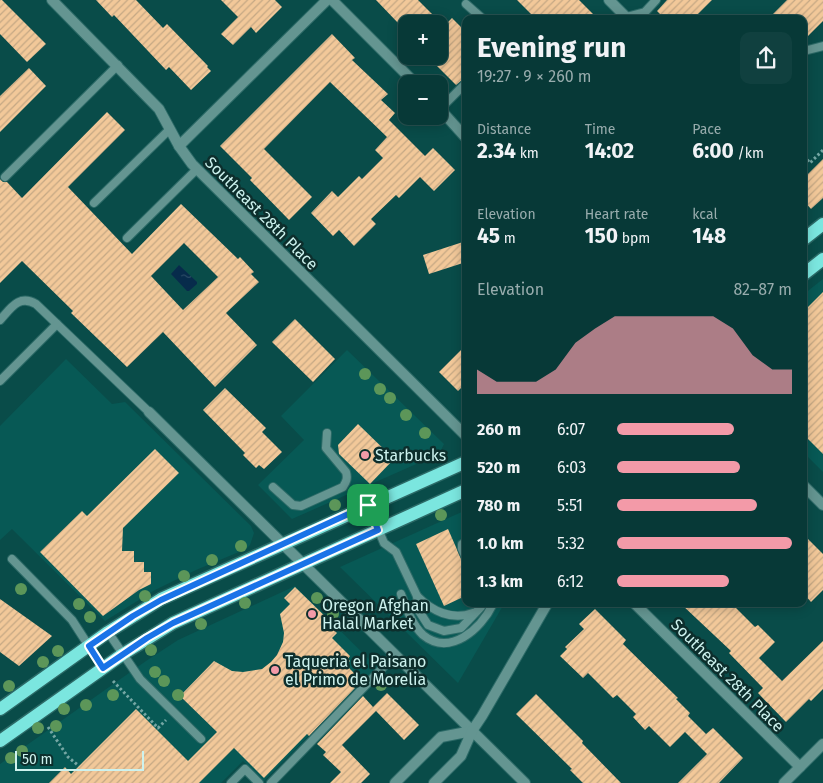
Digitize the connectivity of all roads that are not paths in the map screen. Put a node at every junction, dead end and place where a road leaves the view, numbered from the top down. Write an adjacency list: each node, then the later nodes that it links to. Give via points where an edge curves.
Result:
1 (52, 0): 12 (street, Southeast 28th Place)
2 (327, 0): 19 (street)
3 (332, 0): 13 (street)
4 (609, 0): 8 (street)
5 (656, 0): 9 (lane, via 645,12)
6 (466, 4): 7 (lane)
7 (478, 15)
8 (624, 15)
9 (634, 15)
10 (823, 46): 11 (lane)
11 (807, 50)
12 (118, 66): 17 (street, Southeast 28th Place, via 159,109); 21 (lane)
13 (407, 75)
14 (462, 88): 15 (lane)
15 (448, 100)
16 (448, 118): 18 (street)
17 (170, 129): 19 (street, Southeast 28th Place); 22 (lane)
18 (462, 134)
19 (179, 146): 20 (street, Southeast 28th Place)
20 (197, 169): 25 (lane); 32 (street, Southeast 28th Place)
21 (5, 177)
22 (94, 203)
23 (823, 224): 24 (main road)
24 (807, 236)
25 (128, 238)
26 (823, 259): 27 (main road)
27 (807, 272)
28 (0, 320): 29 (lane, via 15,304 29,300)
29 (57, 324): 30 (lane); 31 (lane)
30 (0, 381)
31 (149, 412): 41 (street)
32 (462, 432)
33 (327, 433): 35 (lane, via 326,448 346,472 343,487 301,506 293,506)
34 (462, 464): 38 (main road)
35 (272, 487)
36 (807, 489): 39 (street)
37 (462, 492): 40 (main road)
38 (368, 505): 40 (lane); 41 (main road)
39 (823, 505)
40 (378, 530): 43 (main road); 45 (lane, via 384,543 396,552)
41 (282, 544): 43 (street); 51 (main road, via 161,600)
42 (12, 559): 52 (lane, via 72,620)
43 (303, 564): 53 (main road, via 173,623); 54 (street)
44 (401, 594): 47 (lane, via 418,630 433,641 456,642 468,635)
45 (417, 596): 50 (lane, via 444,614 462,617); 50 (lane, via 424,620 436,629 461,628)
46 (480, 607): 50 (lane)
47 (490, 607)
48 (545, 607): 57 (street)
49 (638, 607): 61 (street, Southeast 28th Place)
50 (477, 612)
51 (108, 632): 52 (main road); 53 (lane)
52 (89, 646): 55 (lane); 56 (main road)
53 (123, 654): 55 (main road); 58 (lane, via 140,679)
54 (395, 655): 57 (street); 64 (lane)
55 (103, 668): 59 (main road)
56 (0, 709)
57 (472, 731): 65 (street, via 441,737); 66 (street, via 461,756); 67 (street)
58 (201, 739)
59 (0, 741)
60 (823, 744): 61 (street)
61 (800, 767): 68 (street)
62 (231, 783): 63 (lane, via 245,769)
63 (259, 783)
64 (272, 783)
65 (395, 783)
66 (434, 783)
67 (525, 783)
68 (784, 783)

